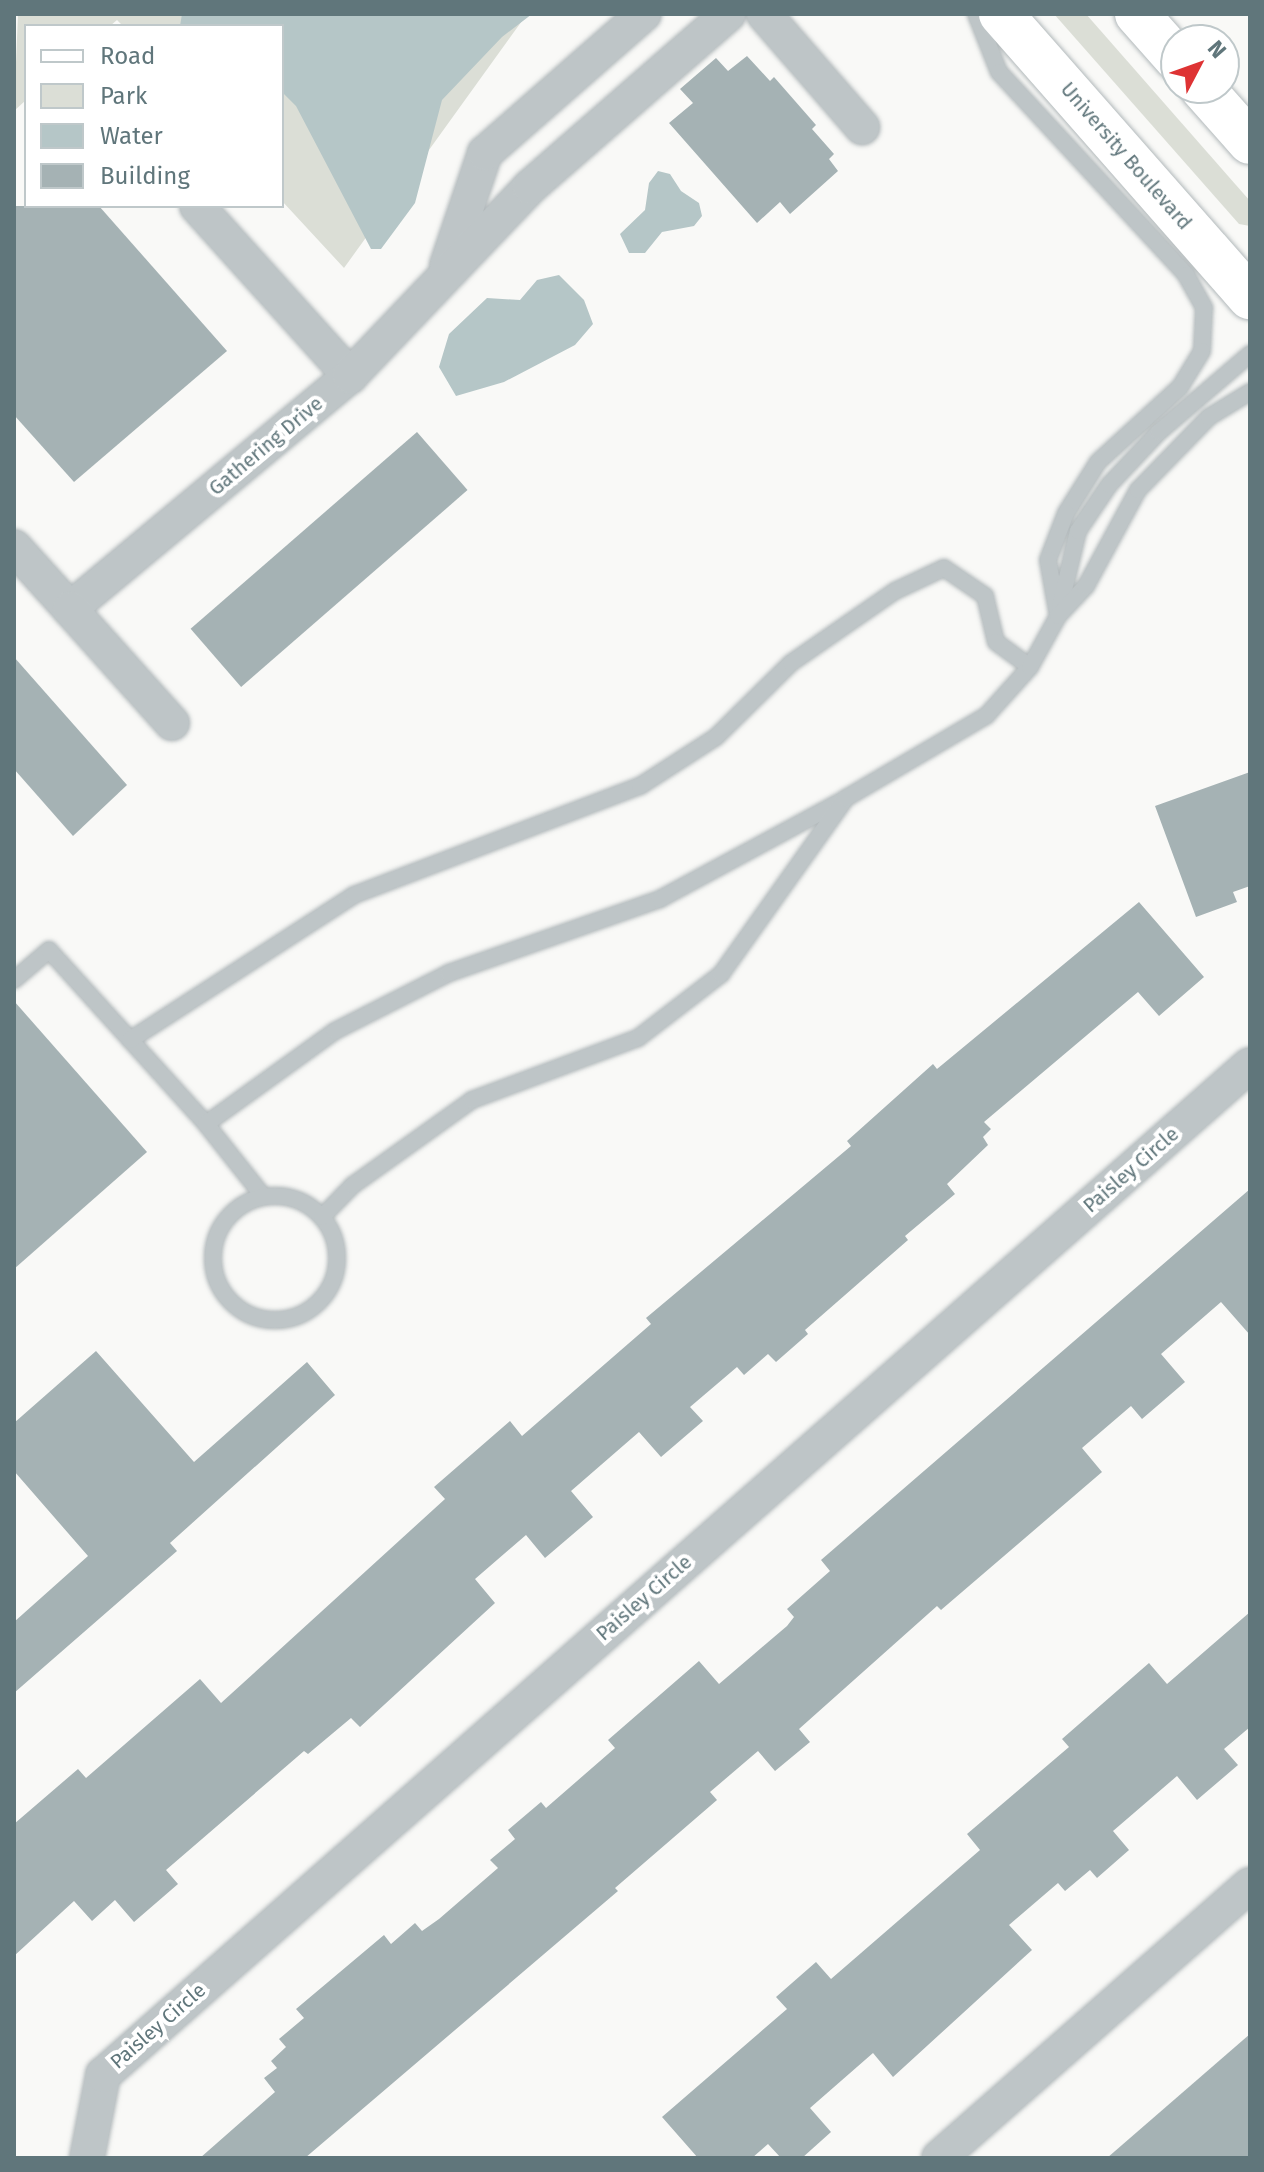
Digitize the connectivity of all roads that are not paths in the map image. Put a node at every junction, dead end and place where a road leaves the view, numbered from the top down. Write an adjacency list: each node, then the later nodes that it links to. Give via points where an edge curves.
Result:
1 (644, 14): 12 (street, via 485,153)
2 (728, 14): 12 (street, Gathering Drive, via 530,187)
3 (764, 14): 9 (street)
4 (976, 14): 19 (lane, via 999,72 1186,275 1204,308 1202,351 1180,387 1098,462 1066,513 1048,560)
5 (1001, 14): 13 (main road, University Boulevard)
6 (1137, 14): 7 (main road)
7 (1160, 40)
8 (1216, 104): 10 (main road)
9 (862, 127)
10 (1250, 142)
11 (199, 208): 15 (street)
12 (445, 273): 15 (street, Gathering Drive)
13 (1250, 297)
14 (1250, 354): 19 (lane, via 1159,432 1109,485 1078,531)
15 (350, 376): 18 (street, Gathering Drive)
16 (1250, 392): 19 (lane, via 1209,417 1138,490 1086,586)
17 (14, 547): 18 (street)
18 (70, 609): 21 (street)
19 (1058, 616): 20 (lane)
20 (1030, 667): 22 (lane, via 986,716); 24 (lane, via 996,642 985,596 944,568 895,591 791,663 716,737 640,786 354,895)
21 (172, 723)
22 (846, 798): 26 (lane, via 660,899 449,973 335,1031); 28 (lane, via 721,974 638,1038 472,1100 353,1185)
23 (14, 980): 24 (lane, via 49,950)
24 (130, 1040): 26 (lane)
25 (1250, 1065): 30 (street, Paisley Circle, via 103,2075)
26 (206, 1124): 27 (lane)
27 (263, 1196): 28 (lane, via 285,1196); 28 (lane, via 228,1216 212,1253 223,1292 255,1317 295,1317 327,1293 337,1254)
28 (322, 1217)
29 (1250, 1885): 31 (street)
30 (87, 2158)
31 (939, 2158)

